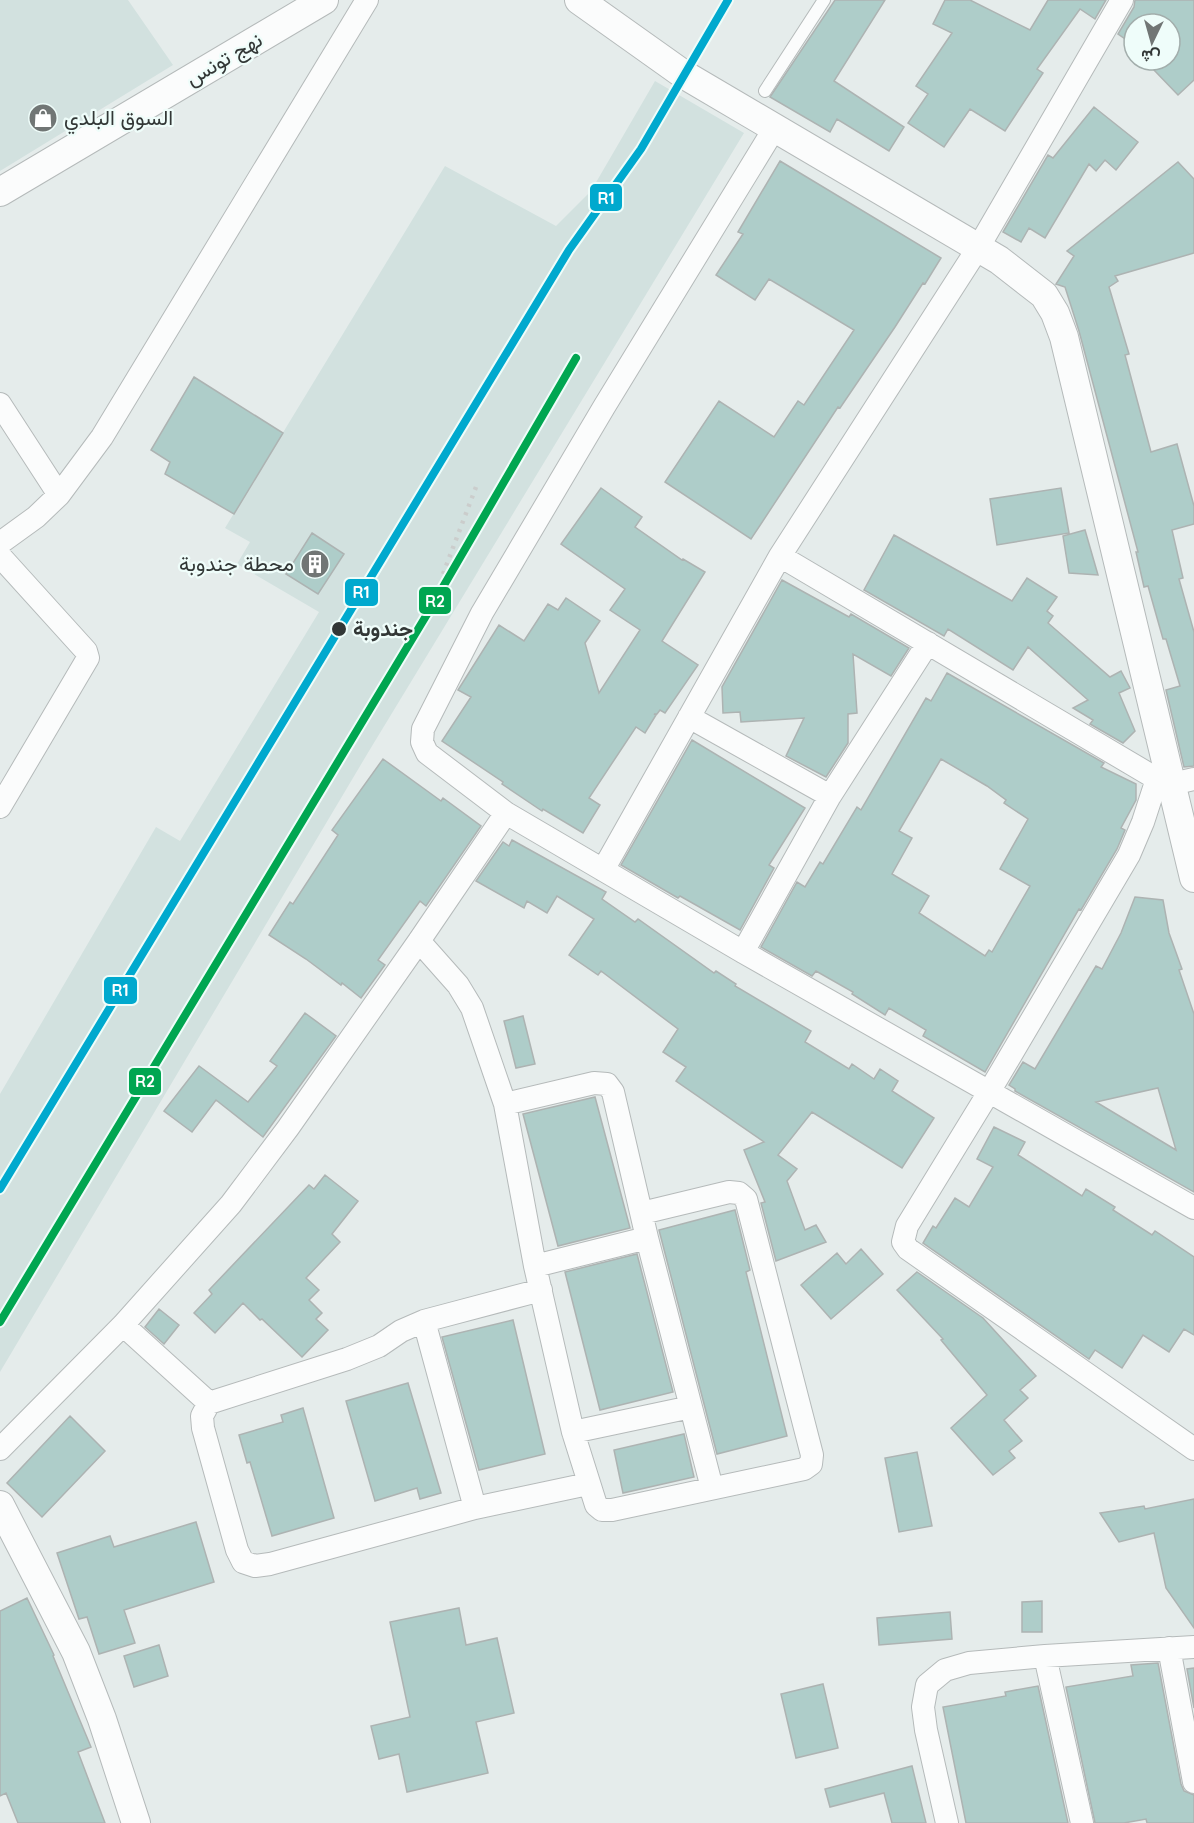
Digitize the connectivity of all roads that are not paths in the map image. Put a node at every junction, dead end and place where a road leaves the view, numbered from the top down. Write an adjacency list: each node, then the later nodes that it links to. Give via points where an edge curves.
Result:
1 (324, 0): 8 (street, نهج تونس)
2 (367, 0): 11 (street, via 102,437)
3 (579, 0): 7 (street, via 683,74)
4 (824, 0): 6 (lane)
5 (1122, 0): 9 (street)
6 (765, 92)
7 (774, 129): 9 (street); 20 (street, via 482,613 423,729 422,742 427,753)
8 (0, 192)
9 (978, 248): 14 (street); 17 (street, via 1044,295 1061,329)
10 (0, 404): 11 (street)
11 (60, 495): 12 (street)
12 (0, 543)
13 (0, 556): 19 (street, via 86,651 88,658)
14 (780, 556): 15 (street); 16 (street)
15 (928, 643): 17 (street); 18 (street)
16 (689, 717): 18 (street); 21 (street)
17 (1174, 780): 22 (street); 25 (street, via 1143,822 1129,855)
18 (830, 796): 24 (street)
19 (0, 807)
20 (506, 813): 21 (street); 23 (street)
21 (603, 870): 24 (street)
22 (1194, 878)
23 (419, 941): 26 (street, via 458,985 472,1008); 33 (street, via 231,1204)
24 (743, 952): 25 (street)
25 (989, 1092): 27 (street); 38 (street, via 907,1226 903,1242)
26 (505, 1104): 28 (street, via 594,1083 607,1084 613,1092); 30 (street)
27 (1194, 1208)
28 (642, 1213): 29 (street); 40 (street, via 729,1192 746,1199 812,1455 811,1464 804,1469)
29 (647, 1238): 30 (street); 35 (street)
30 (535, 1266): 31 (street)
31 (541, 1290): 32 (street); 36 (street)
32 (424, 1321): 34 (street, via 347,1359); 42 (street)
33 (123, 1325): 34 (street); 37 (street)
34 (209, 1403): 42 (street, via 202,1416 202,1428 243,1562 255,1566 270,1564)
35 (691, 1407): 36 (street); 40 (street)
36 (573, 1432): 39 (street)
37 (0, 1449)
38 (1194, 1449)
39 (588, 1484): 40 (street, via 602,1510); 42 (street)
40 (712, 1488)
41 (0, 1505): 47 (street, via 76,1652)
42 (475, 1508)
43 (1194, 1647): 44 (street)
44 (1169, 1648): 45 (street); 46 (street)
45 (1045, 1656): 48 (street, via 969,1663 945,1670 927,1685 923,1707 926,1730); 49 (street)
46 (1194, 1782)
47 (136, 1823)
48 (947, 1823)
49 (1082, 1823)

